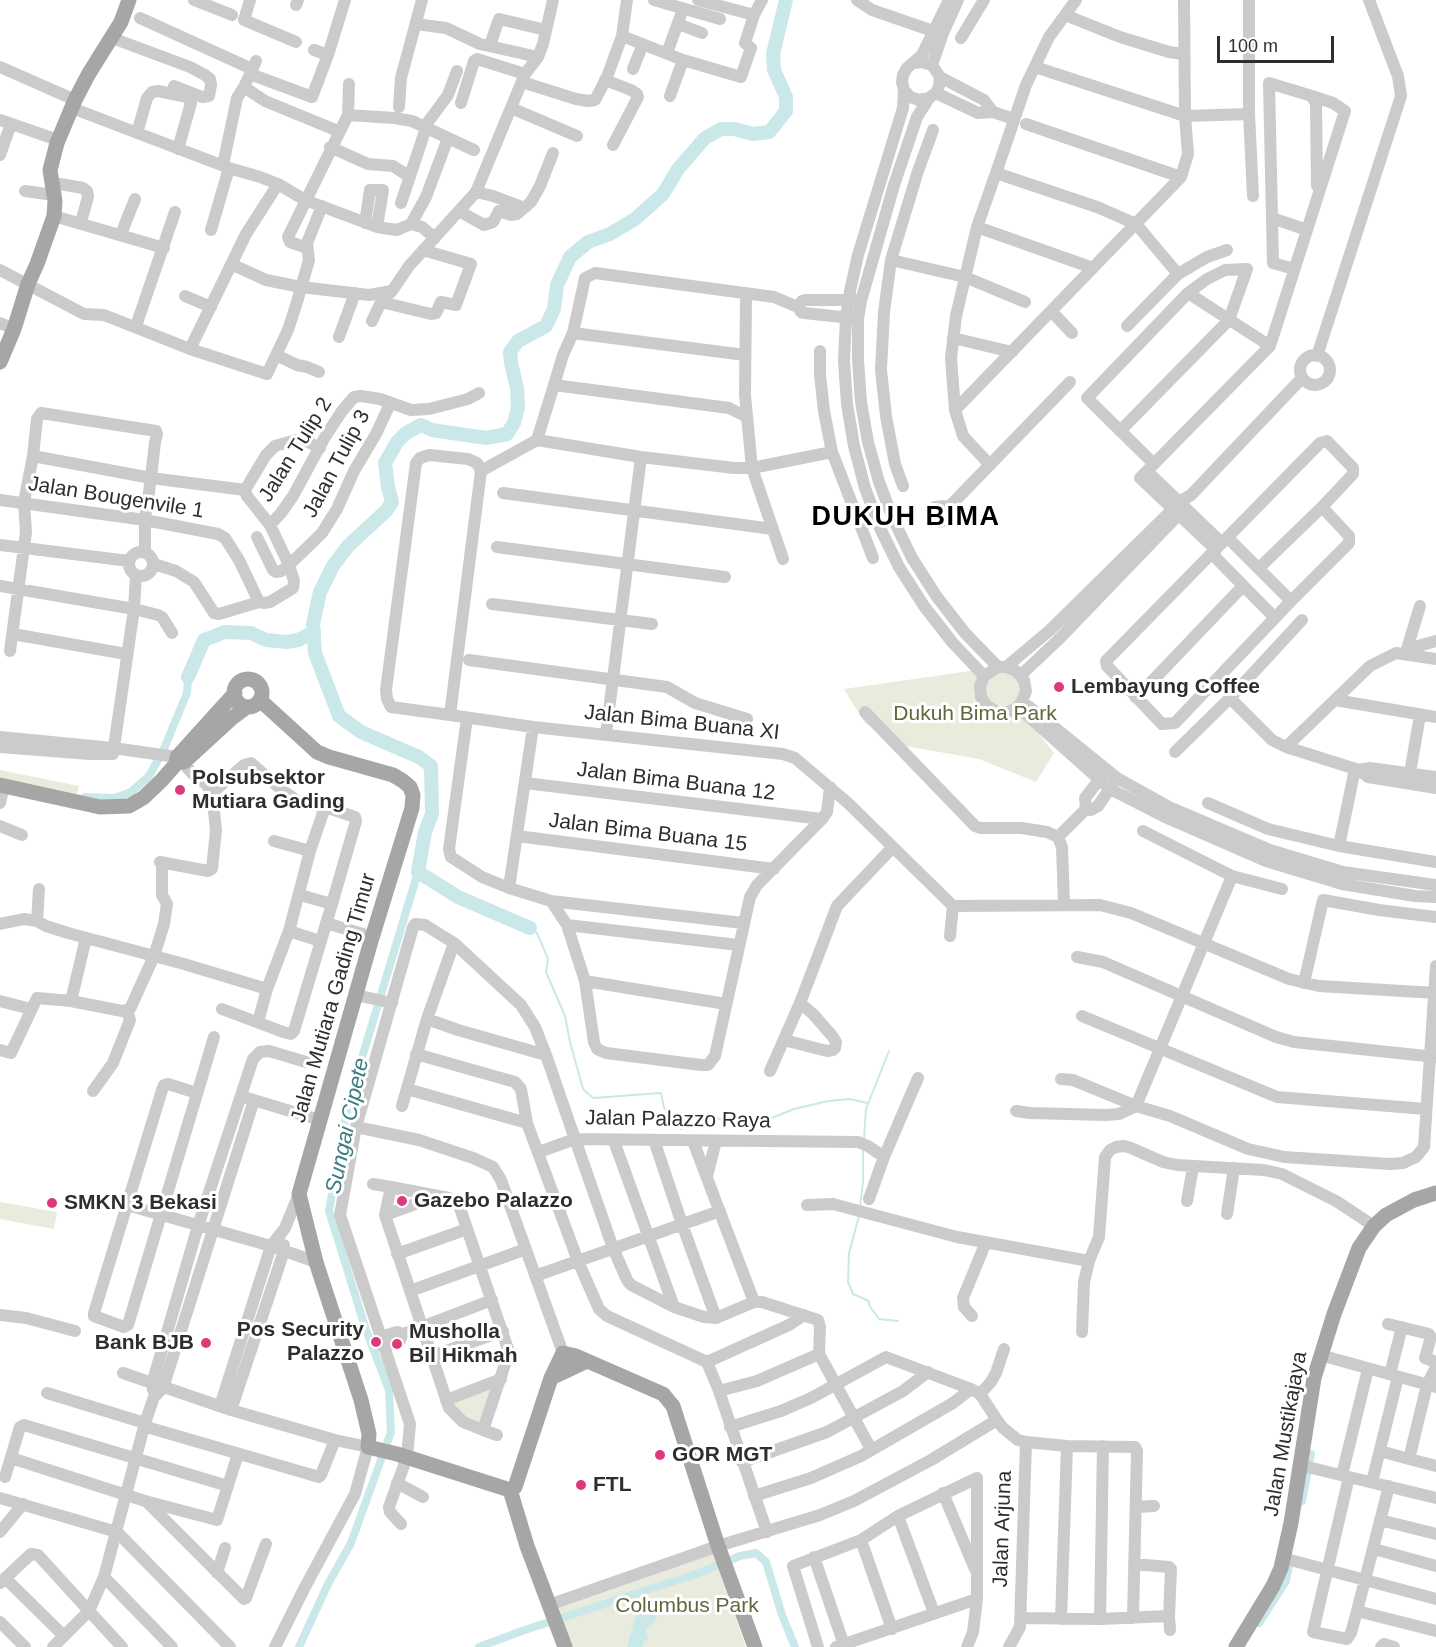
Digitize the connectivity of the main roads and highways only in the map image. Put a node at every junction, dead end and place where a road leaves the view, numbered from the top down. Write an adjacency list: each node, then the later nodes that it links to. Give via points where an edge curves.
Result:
1 (129, 0): 2 (main road, via 58,140 50,170 57,189 54,216)
2 (0, 362)
3 (235, 693): 4 (main road, via 238,703); 4 (main road, via 242,681 254,680 261,689); 5 (main road)
4 (253, 704): 5 (main road); 10 (main road, Jalan Mutiara Gading Timur, via 316,763 382,780 408,798 409,815 373,937 362,996 299,1194 372,1447)
5 (176, 760): 6 (main road, via 161,782 129,806 100,807)
6 (2, 786)
7 (1436, 1193): 13 (main road, Jalan Mustikajaya, via 1399,1208 1374,1226 1359,1248 1320,1354 1278,1576)
8 (587, 1361): 9 (main road); 9 (main road, via 563,1353); 12 (main road, via 669,1399)
9 (551, 1378): 10 (main road, via 515,1487)
10 (510, 1490): 11 (main road)
11 (565, 1647)
12 (755, 1647)
13 (1236, 1647)

